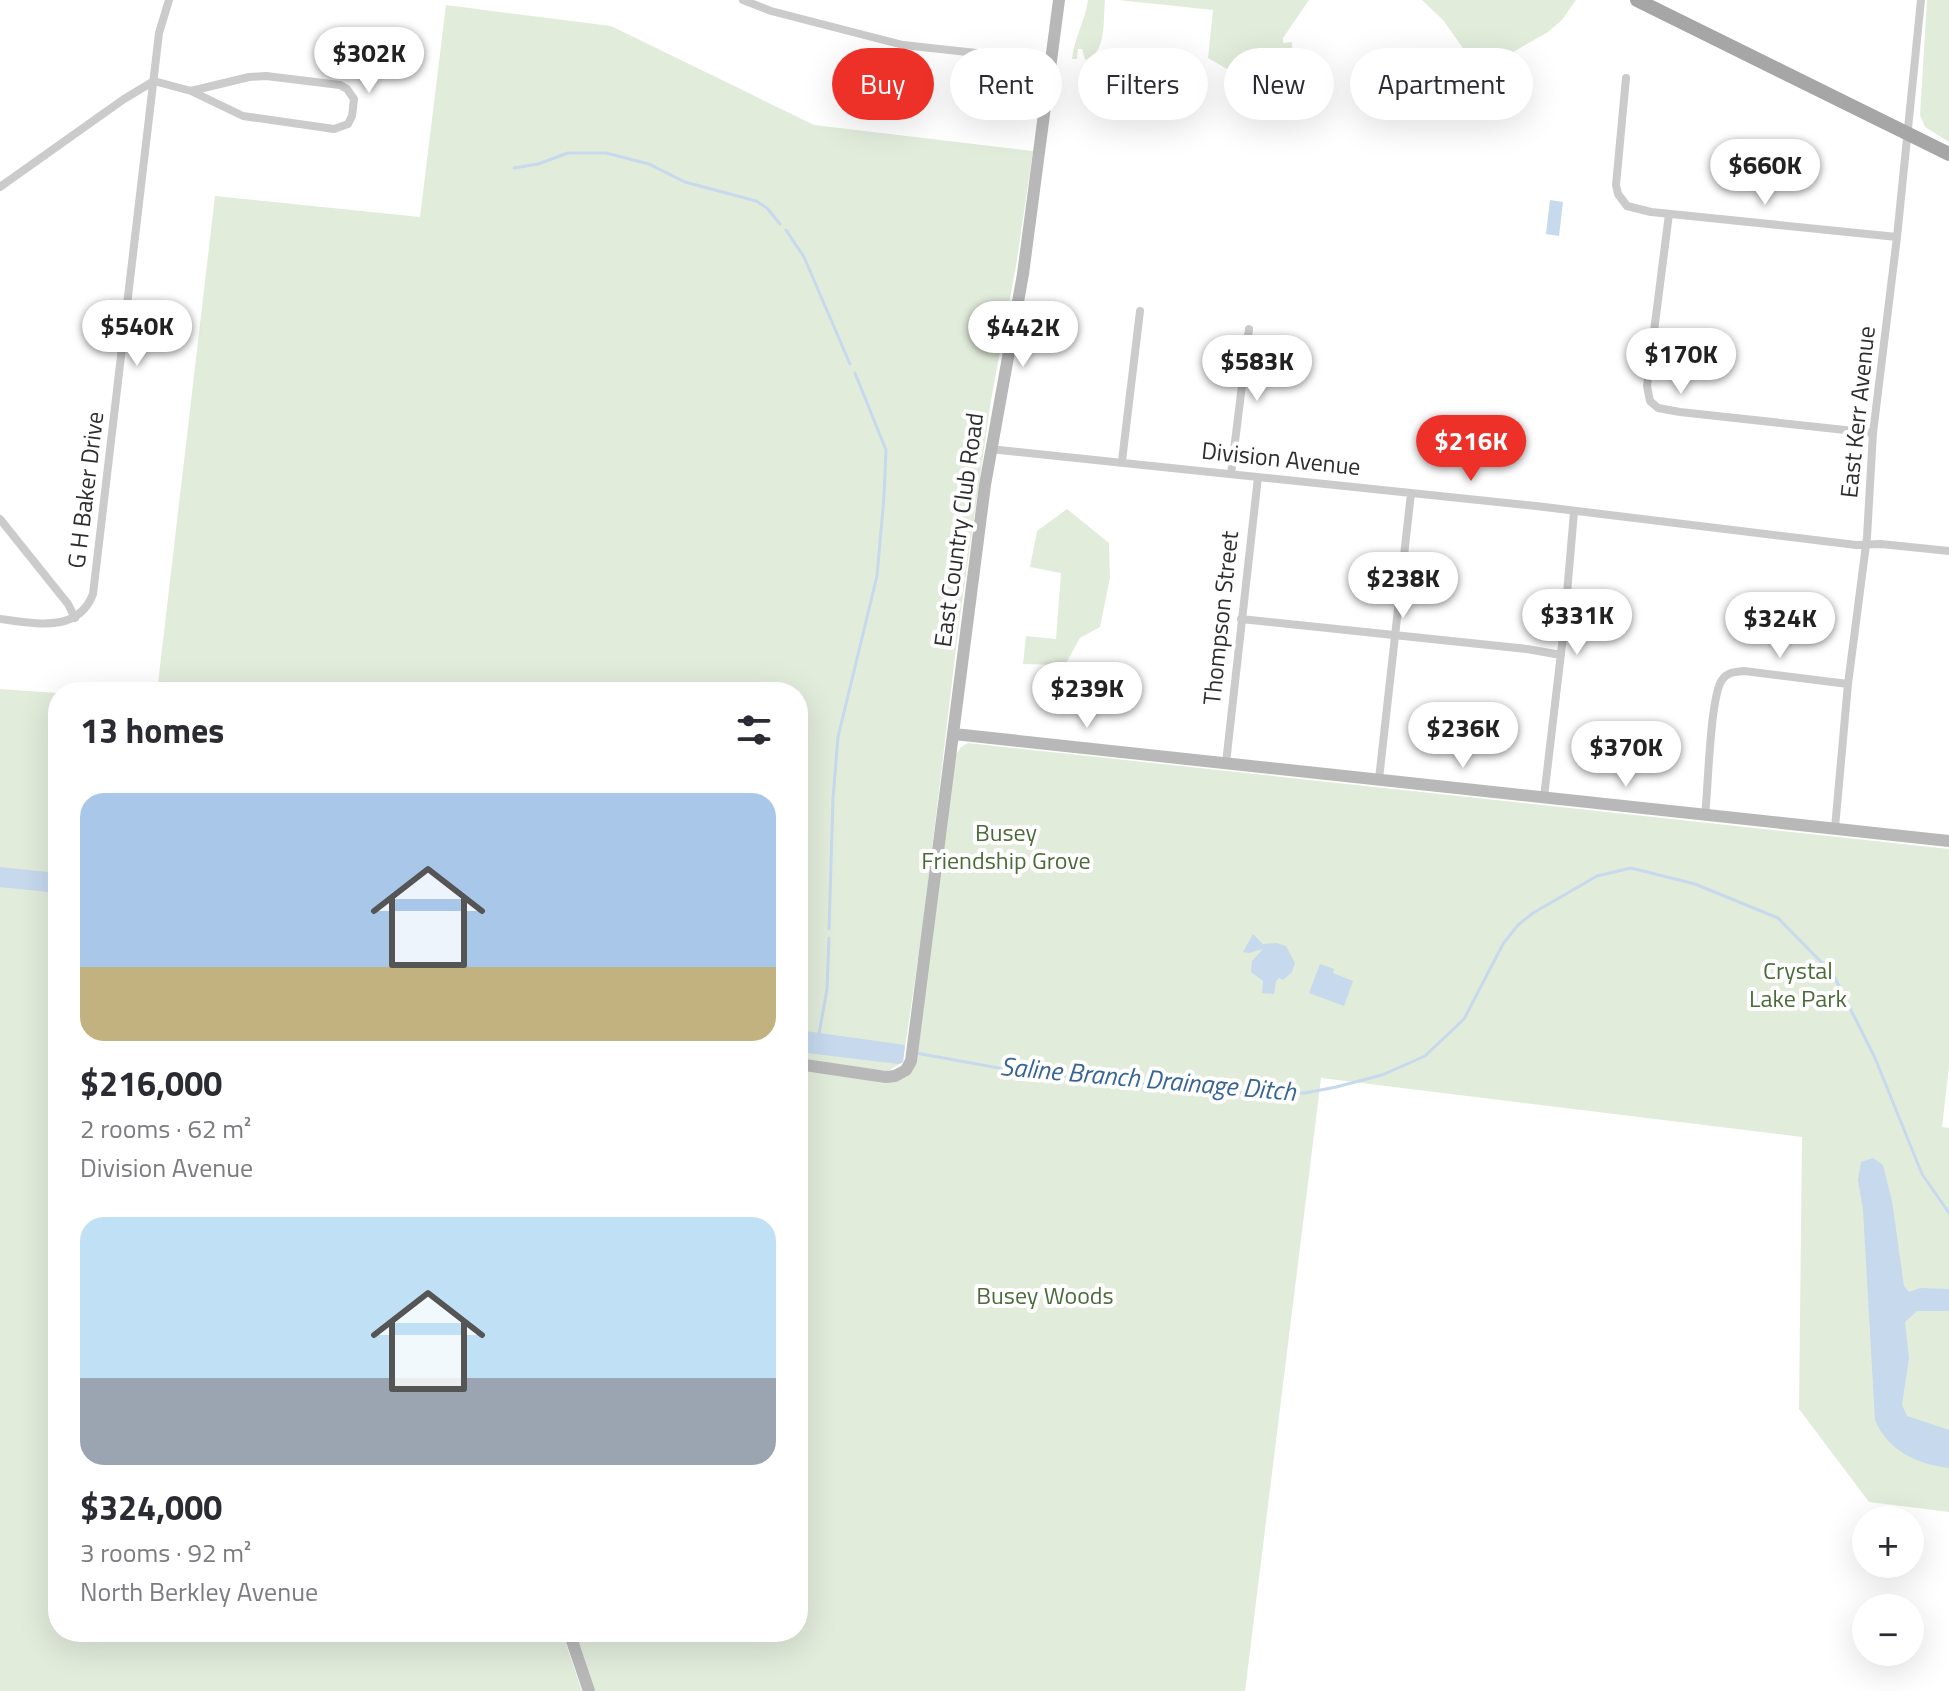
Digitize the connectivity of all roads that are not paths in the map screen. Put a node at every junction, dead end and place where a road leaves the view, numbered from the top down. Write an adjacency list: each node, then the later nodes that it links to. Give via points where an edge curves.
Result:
1 (169, 0): 9 (street, G H Baker Drive)
2 (743, 0): 7 (street, via 903,45)
3 (1059, 0): 6 (street, East Country Club Road)
4 (1637, 0): 12 (main road)
5 (1921, 0): 12 (street, East Kerr Avenue)
6 (1053, 48)
7 (950, 50)
8 (1626, 78): 15 (street, via 1616,185 1621,201 1631,208)
9 (154, 81): 10 (street); 14 (street); 29 (street, G H Baker Drive, via 97,578 91,601)
10 (191, 91): 10 (street, via 243,116 334,129 348,124 354,106 351,94 340,85 266,76)
11 (1043, 120): 20 (street, East Country Club Road, via 1023,274)
12 (1908, 133): 13 (main road); 16 (street, East Kerr Avenue)
13 (1949, 154)
14 (0, 187)
15 (1669, 214): 16 (street); 19 (street, via 1647,386 1650,401 1680,412)
16 (1897, 237): 19 (street, East Kerr Avenue)
17 (1140, 311): 21 (street)
18 (1249, 329): 22 (street)
19 (1873, 433): 27 (street, East Kerr Avenue)
20 (990, 449): 21 (street, Division Avenue); 35 (street, East Country Club Road)
21 (1122, 461): 22 (street, Division Avenue)
22 (1231, 474): 23 (street, Division Avenue)
23 (1258, 477): 24 (street, Division Avenue); 31 (street, Thompson Street)
24 (1411, 493): 25 (street, Division Avenue); 32 (street)
25 (1574, 512): 27 (street, Division Avenue); 33 (street)
26 (0, 519): 29 (street)
27 (1866, 545): 28 (street, Division Avenue); 34 (street, East Kerr Avenue)
28 (1949, 551)
29 (75, 618): 30 (street, via 52,624)
30 (0, 619)
31 (1241, 619): 32 (street); 36 (street, Thompson Street)
32 (1394, 635): 33 (street); 37 (street)
33 (1561, 655): 38 (street)
34 (1848, 684): 39 (street, via 1744,671 1723,677 1715,696); 40 (street, East Kerr Avenue)
35 (954, 734): 36 (street); 42 (street, East Country Club Road, via 916,1030 906,1070 890,1077)
36 (1226, 763): 37 (street)
37 (1379, 779): 38 (street)
38 (1544, 797): 39 (street)
39 (1705, 816): 40 (street)
40 (1835, 828): 41 (street)
41 (1949, 841)
42 (808, 1065)
43 (572, 1642): 44 (street)
44 (589, 1691)

